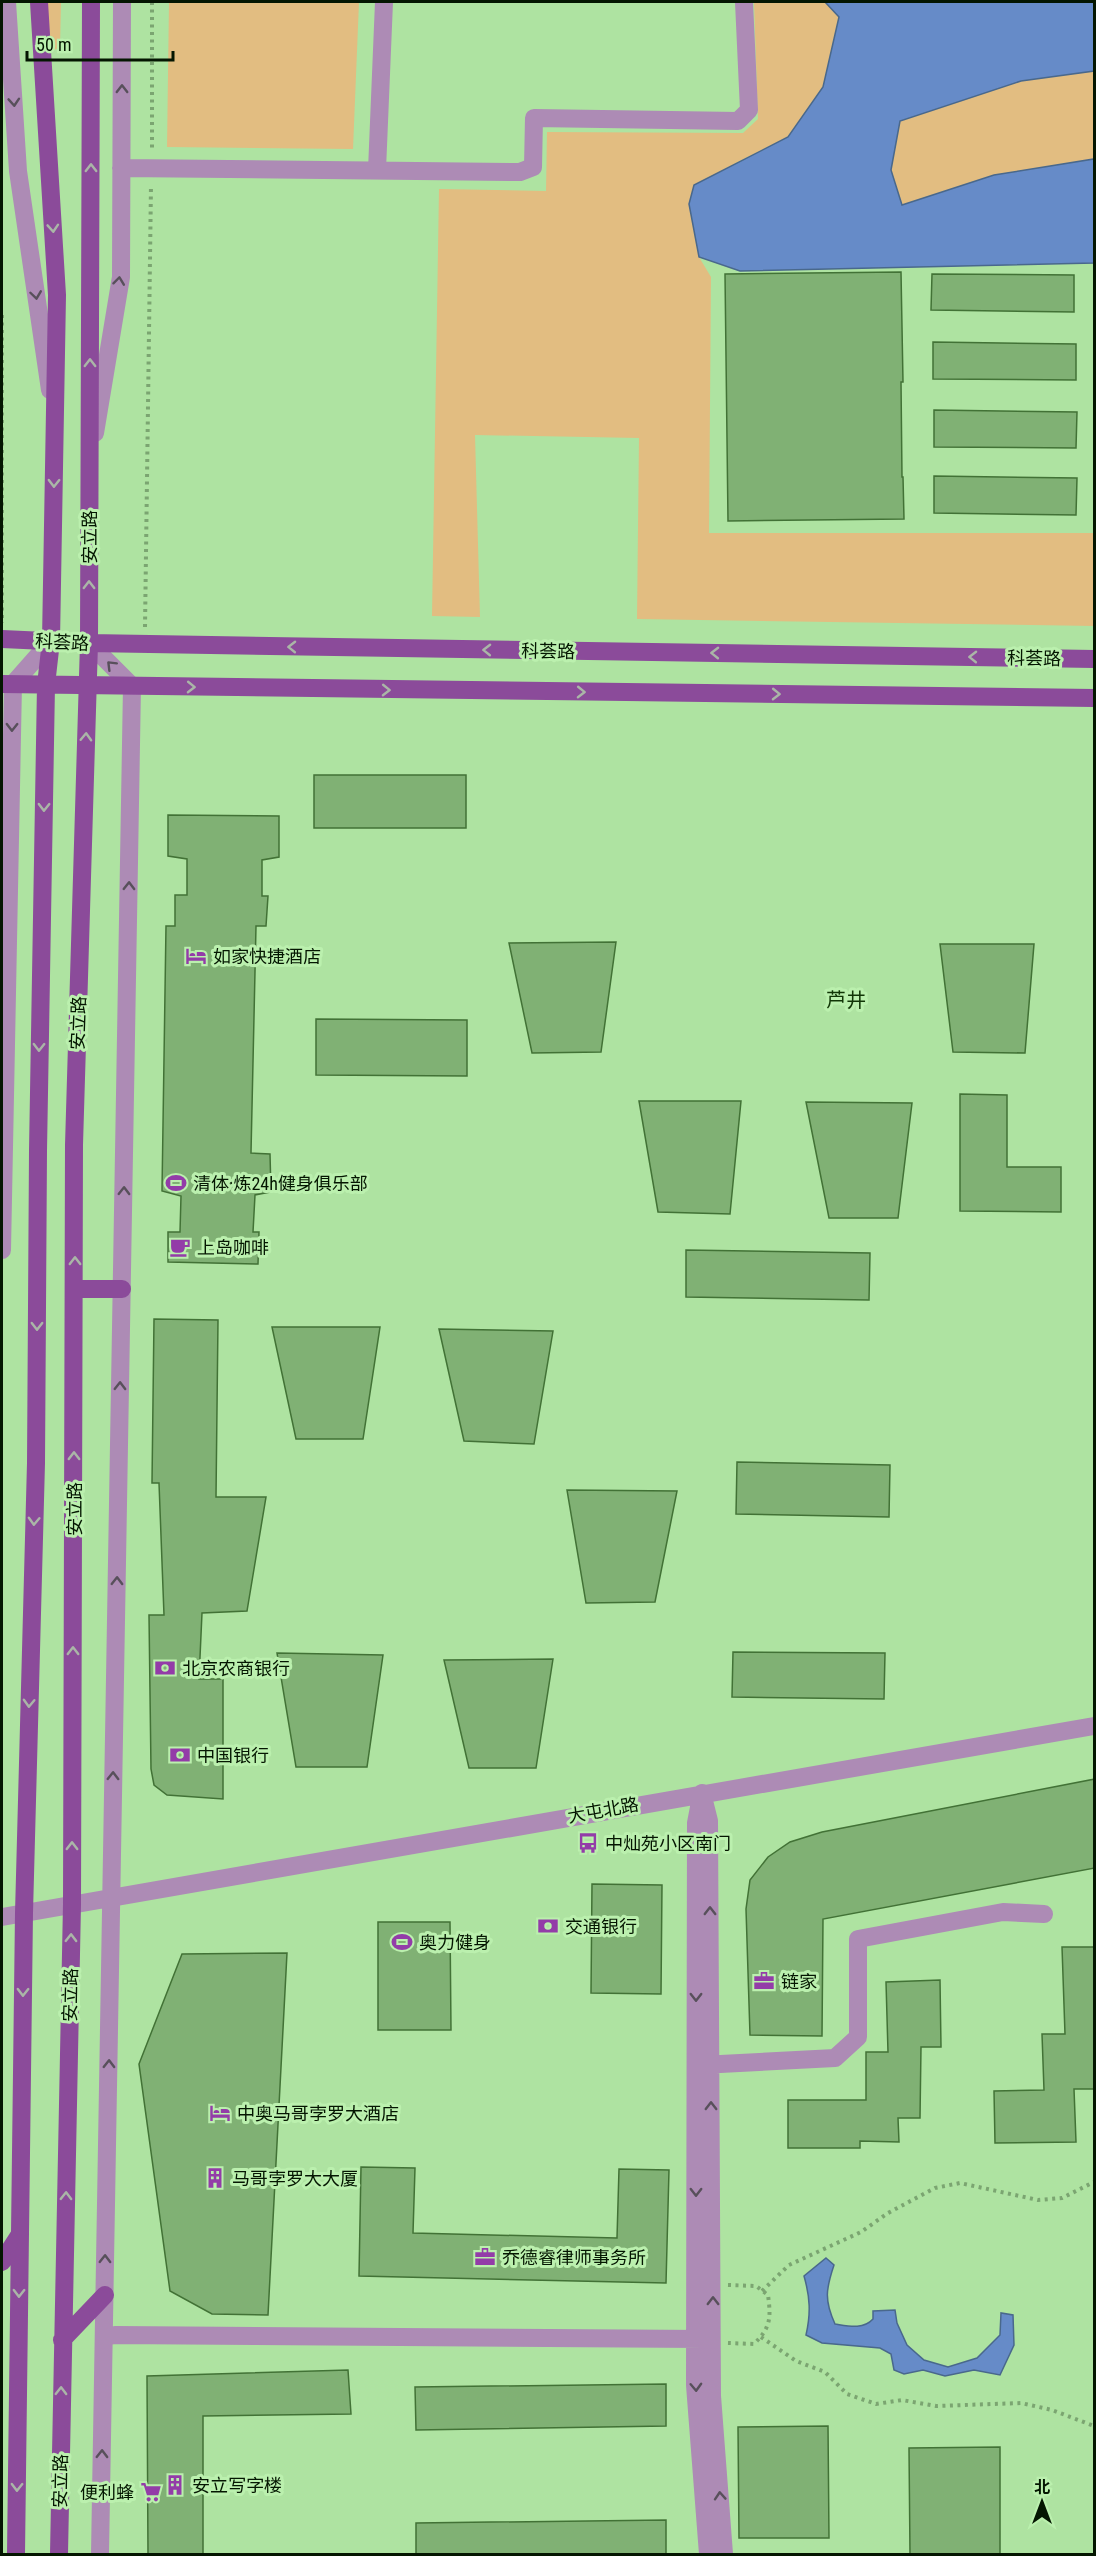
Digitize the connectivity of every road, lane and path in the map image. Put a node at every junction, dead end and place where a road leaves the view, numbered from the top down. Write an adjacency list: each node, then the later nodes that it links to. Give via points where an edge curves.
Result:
1 (7, 2): 12 (street, 安立路, one-way to 12, via 18,171)
2 (39, 2): 12 (main road, 安立路, one-way to 12, via 57,295)
3 (91, 2): 13 (main road, 安立路, one-way to 3)
4 (122, 2): 8 (street, 安立路, one-way to 4)
5 (152, 2): 9 (path)
6 (384, 2): 10 (street)
7 (744, 2): 10 (street, via 749,110 738,121 534,118 533,167 520,172)
8 (121, 168): 9 (street); 13 (street, 安立路, one-way to 8, via 121,277)
9 (152, 169): 10 (street); 17 (path)
10 (378, 170)
11 (2, 315): 14 (path)
12 (55, 425): 15 (main road, 安立路, one-way to 15)
13 (90, 463): 16 (main road, 安立路, one-way to 13)
14 (2, 639): 15 (main road, 科荟路)
15 (51, 641): 16 (main road, 科荟路); 19 (street); 20 (main road, 安立路)
16 (89, 643): 17 (main road, 科荟路); 21 (main road, 安立路); 22 (street, one-way to 16)
17 (145, 644): 18 (main road, 科荟路, one-way to 17)
18 (1095, 659)
19 (7, 684): 20 (main road); 24 (street, one-way to 24)
20 (46, 685): 21 (main road); 31 (main road, 安立路, one-way to 31, via 36,1463)
21 (87, 686): 22 (main road); 25 (main road, 安立路, one-way to 21, via 74,1145)
22 (132, 686): 23 (main road, one-way to 23); 26 (street, one-way to 22)
23 (1095, 698)
24 (2, 1250)
25 (75, 1289): 26 (main road); 30 (main road, 安立路, one-way to 25)
26 (122, 1289): 29 (street, one-way to 26)
27 (1095, 1726): 28 (street, 大屯北路)
28 (702, 1793): 29 (street, 大屯北路); 34 (street, via 696,1823)
29 (111, 1898): 30 (street, 大屯北路); 40 (street, one-way to 29)
30 (72, 1905): 31 (street); 44 (main road, 安立路, one-way to 30)
31 (24, 1913): 33 (street); 36 (main road, 安立路, one-way to 36)
32 (1044, 1914): 34 (street, via 1003,1912 858,1939 858,2037 835,2058)
33 (2, 1917)
34 (703, 2065): 38 (street, one-way to 34); 43 (street, one-way to 43)
35 (1095, 2182): 39 (path, via 1062,2198 1038,2200 960,2183 935,2188 861,2232 789,2265)
36 (20, 2234): 37 (main road); 46 (main road, 安立路, one-way to 46)
37 (2, 2262)
38 (712, 2286): 39 (path, via 742,2284); 43 (street, one-way to 38)
39 (762, 2291): 42 (path, via 768,2295 771,2314)
40 (105, 2295): 41 (street); 44 (main road)
41 (104, 2337): 43 (street); 48 (street, one-way to 41)
42 (761, 2337): 43 (path, via 754,2344); 45 (path, via 796,2361 825,2372 847,2394 876,2404 902,2400 936,2406 1021,2403)
43 (704, 2339): 49 (street, one-way to 49, via 696,2385); 50 (street, one-way to 43)
44 (63, 2340): 47 (main road, 安立路, one-way to 44)
45 (1095, 2426)
46 (16, 2554)
47 (58, 2554)
48 (100, 2554)
49 (708, 2554)
50 (724, 2554)

